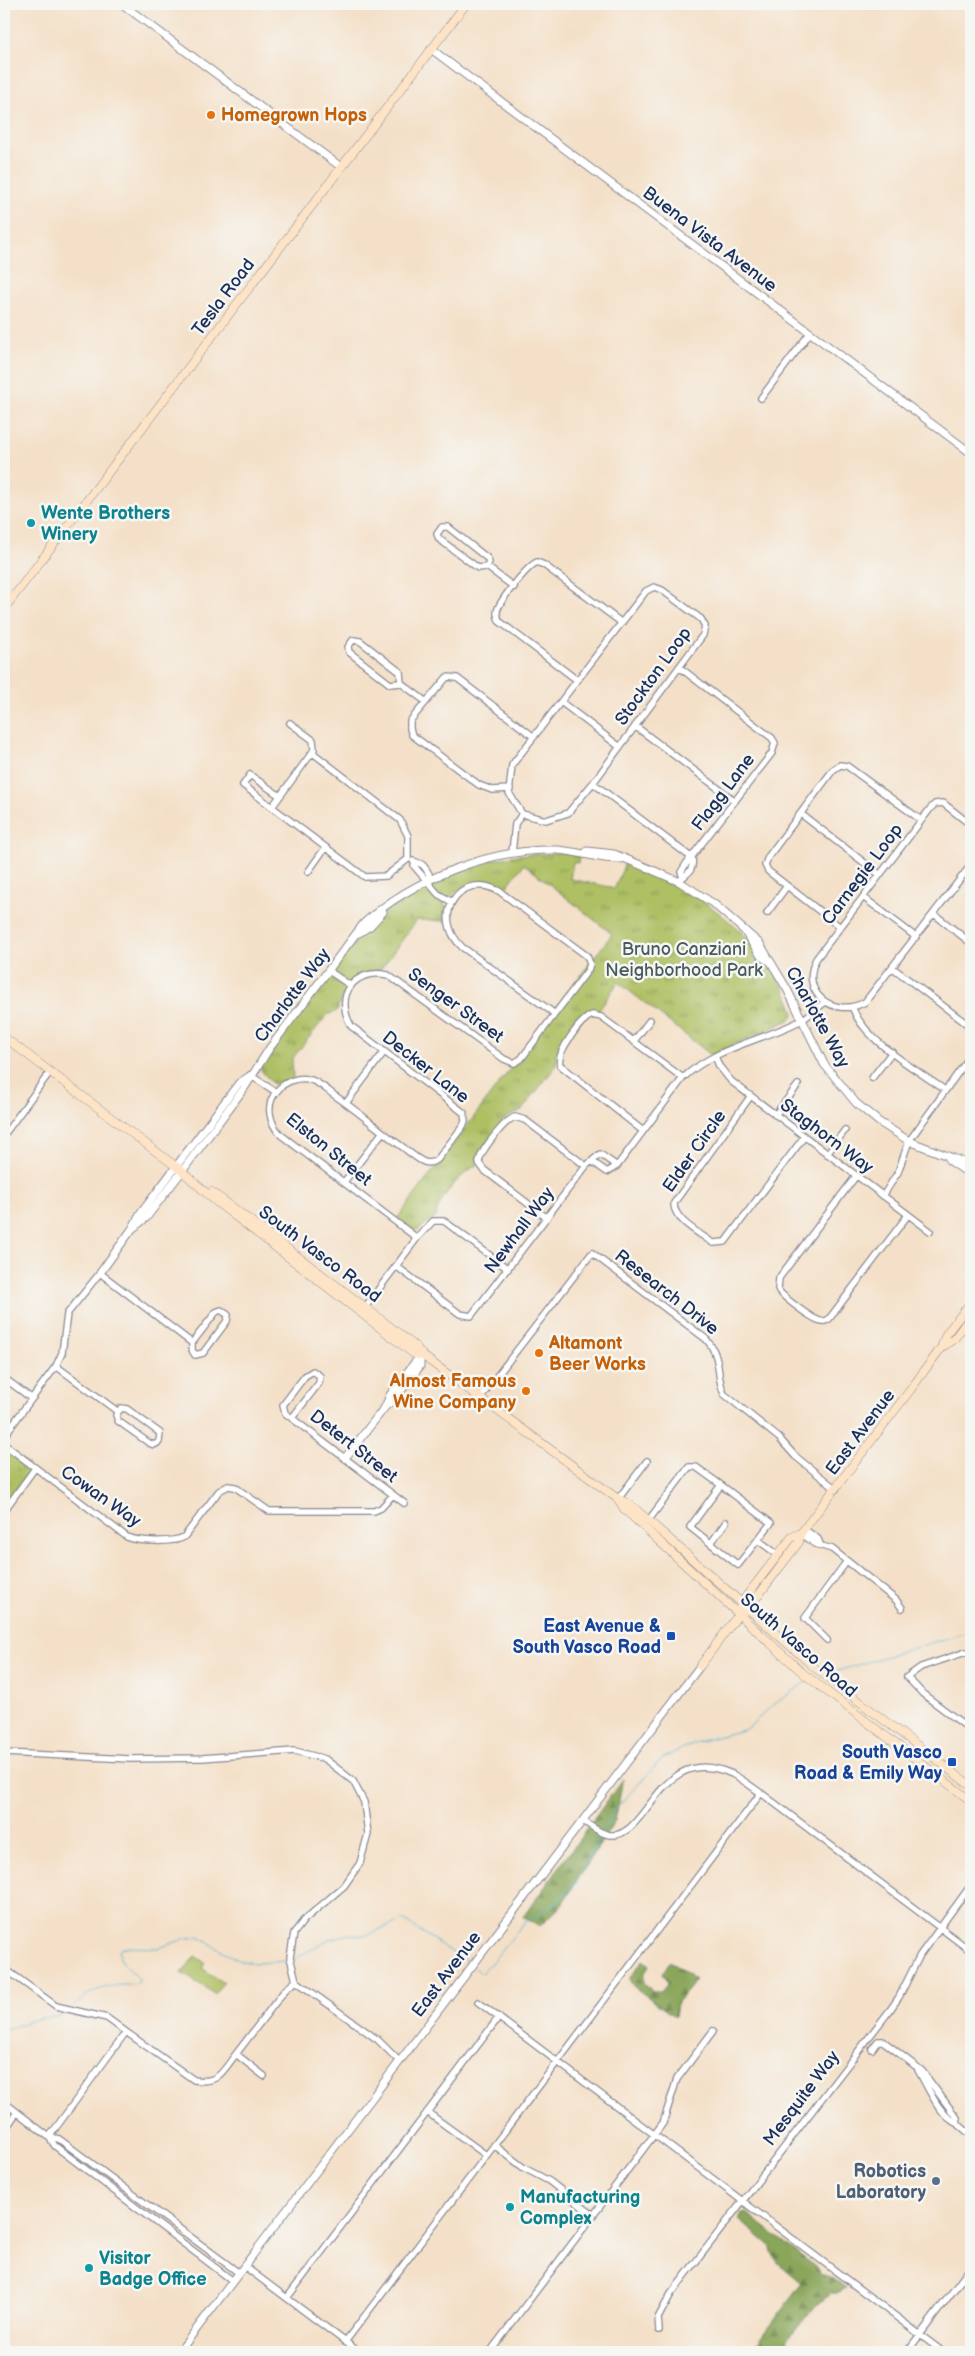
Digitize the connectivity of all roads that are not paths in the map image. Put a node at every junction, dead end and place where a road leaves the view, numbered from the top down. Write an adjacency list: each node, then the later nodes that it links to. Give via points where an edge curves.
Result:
1 (122, 4): 4 (street)
2 (466, 4): 3 (main road, Tesla Road)
3 (431, 49): 4 (main road, Tesla Road); 5 (street, Buena Vista Avenue)
4 (342, 167): 10 (main road, Tesla Road)
5 (810, 332): 6 (street); 7 (street, Buena Vista Avenue)
6 (761, 398)
7 (971, 453)
8 (487, 567): 8 (street, via 487,558 448,527 442,527 437,534 439,539 478,568); 9 (street)
9 (514, 587): 11 (street, via 537,562); 13 (street, via 498,607 496,614 500,621)
10 (4, 610)
11 (622, 623): 12 (street, Stockton Loop, via 646,592 654,587 700,619 705,626 703,636); 13 (street, Stockton Loop)
12 (679, 668): 18 (street, Stockton Loop); 25 (street, Flagg Lane, via 772,738 775,744 772,753)
13 (578, 680): 16 (street, Stockton Loop)
14 (401, 683): 14 (street, via 400,672 360,641 353,640 348,646 349,652 390,684); 15 (street)
15 (425, 702): 19 (street, via 447,677 457,678); 23 (street, via 410,721 412,735 479,785 492,790)
16 (561, 702): 19 (street, Stockton Loop); 20 (street)
17 (290, 723): 21 (street, via 313,740)
18 (635, 726): 20 (street, Stockton Loop); 25 (street)
19 (534, 738): 23 (street, Stockton Loop, via 512,765)
20 (620, 747): 22 (street, Stockton Loop)
21 (313, 753): 24 (street); 34 (street, via 400,820 408,836)
22 (593, 783): 27 (street, Stockton Loop, via 568,812 546,820); 33 (street)
23 (510, 789): 27 (street, via 509,793)
24 (280, 796): 26 (street); 26 (street, via 250,775 243,785)
25 (735, 800): 33 (street, Flagg Lane)
26 (272, 808): 31 (street)
27 (522, 814): 32 (street, via 515,824)
28 (801, 814): 29 (street, via 840,765 847,766); 38 (street); 41 (street, via 765,864 768,871)
29 (921, 820): 30 (street, Carnegie Loop, via 935,804 942,803); 38 (street, Carnegie Loop)
30 (971, 825)
31 (325, 848): 34 (street, via 365,877 386,876); 37 (street)
32 (512, 853): 39 (street, Charlotte Way, via 582,852 621,859); 40 (street, Charlotte Way, via 473,862)
33 (692, 858): 39 (street, Flagg Lane, via 681,872)
34 (408, 859): 35 (street)
35 (415, 862): 40 (street, via 414,866); 40 (street, via 420,861 429,874)
36 (971, 865): 45 (street)
37 (308, 872)
38 (879, 874): 42 (street, Carnegie Loop)
39 (682, 879): 56 (street, Charlotte Way, via 760,944)
40 (428, 881): 43 (street, via 438,894); 50 (street, Charlotte Way, via 364,923)
41 (787, 886): 44 (street); 46 (street)
42 (863, 897): 46 (street, Carnegie Loop); 47 (street)
43 (452, 902): 54 (street, via 448,925 455,940); 54 (street, via 469,888 491,887 587,956 588,970)
44 (767, 913)
45 (934, 914): 47 (street); 48 (street)
46 (840, 927): 52 (street, Carnegie Loop, via 816,958 812,972 816,990)
47 (916, 937): 49 (street)
48 (971, 942)
49 (893, 968): 53 (street, via 866,1002); 57 (street)
50 (329, 971): 51 (street); 65 (street, Charlotte Way)
51 (351, 986): 54 (street, Senger Street, via 366,975 388,975 504,1060 514,1063 521,1059); 60 (street, Decker Lane, via 344,1002 347,1019 357,1032)
52 (825, 1002): 53 (street); 56 (street)
53 (853, 1009): 61 (street, via 864,1027)
54 (554, 1014)
55 (650, 1020): 59 (street)
56 (801, 1020): 63 (street); 79 (street, Charlotte Way, via 824,1064 850,1096)
57 (971, 1027)
58 (4, 1037): 64 (main road, South Vasco Road)
59 (634, 1042): 66 (street); 75 (street, via 601,1017 592,1015 584,1020 558,1060 563,1069)
60 (384, 1052): 72 (street); 76 (street, Decker Lane, via 461,1109 465,1121 433,1163 422,1162)
61 (892, 1052): 67 (street); 69 (street)
62 (971, 1055): 69 (street)
63 (715, 1056): 66 (street, via 696,1066); 71 (street, Staghorn Way, via 725,1076)
64 (50, 1072): 77 (street); 86 (main road, South Vasco Road)
65 (250, 1076): 70 (street, Elston Street); 86 (street, Charlotte Way, via 245,1087)
66 (683, 1078): 75 (street)
67 (872, 1078)
68 (798, 1085): 73 (street)
69 (945, 1090): 79 (street)
70 (276, 1092): 72 (street, Decker Lane, via 300,1078 310,1080); 89 (street, Elston Street, via 271,1098 270,1114 276,1130)
71 (750, 1097): 73 (street, Staghorn Way); 78 (street, Elder Circle, via 674,1204 677,1216 713,1243 725,1242)
72 (346, 1103): 76 (street, Decker Lane)
73 (775, 1116): 78 (street, Staghorn Way)
74 (844, 1130): 81 (street)
75 (643, 1131): 84 (street)
76 (382, 1133): 89 (street)
77 (4, 1134)
78 (804, 1137): 81 (street, Staghorn Way)
79 (909, 1141): 80 (street, Charlotte Way); 90 (street, via 898,1172)
80 (938, 1153): 85 (street, Charlotte Way); 87 (street, Charlotte Way)
81 (827, 1154): 88 (street, Staghorn Way)
82 (593, 1162): 83 (street, Newhall Way); 84 (street, via 608,1172); 84 (street, via 600,1154)
83 (586, 1166): 92 (street, Newhall Way); 92 (street, via 525,1120 515,1117 506,1121 481,1154 484,1170)
84 (617, 1166)
85 (971, 1166)
86 (179, 1169): 97 (street, Charlotte Way, via 146,1218 132,1230); 99 (main road, South Vasco Road, via 214,1200)
87 (971, 1175)
88 (856, 1176): 90 (street, Staghorn Way); 91 (street, via 779,1278 779,1292 808,1314 822,1322 829,1319)
89 (344, 1182): 94 (street, Elston Street)
90 (883, 1196): 91 (street, Staghorn Way)
91 (908, 1215): 93 (street, Staghorn Way)
92 (547, 1218): 96 (street, Newhall Way)
93 (930, 1232)
94 (417, 1238): 95 (street); 96 (street, via 428,1224 444,1221)
95 (396, 1266): 96 (street, Newhall Way, via 460,1314 468,1316 474,1314); 99 (street)
96 (508, 1269)
97 (100, 1273): 101 (street); 104 (street, via 67,1314 62,1353)
98 (971, 1302): 102 (main road, East Avenue, via 946,1334)
99 (364, 1309): 103 (main road, South Vasco Road)
100 (971, 1316): 102 (main road, East Avenue, via 954,1339)
101 (192, 1343): 101 (street, via 216,1312 226,1312 228,1321 203,1353 193,1353)
102 (941, 1348): 116 (main road, East Avenue)
103 (421, 1358): 107 (main road, South Vasco Road); 112 (street, via 414,1362)
104 (56, 1366): 106 (street); 108 (street)
105 (4, 1378): 106 (street)
106 (31, 1398): 110 (street)
107 (480, 1398): 116 (street, Research Drive, via 592,1253 706,1339 717,1354 724,1394 780,1438 795,1456); 119 (main road, South Vasco Road)
108 (117, 1411): 108 (street, via 127,1409 158,1431 160,1442 149,1444 118,1421)
109 (292, 1418): 109 (street, Detert Street, via 319,1383 320,1376 313,1371 305,1376 283,1405 285,1413); 112 (street, Detert Street)
110 (4, 1436)
111 (4, 1444): 114 (street, Cowan Way)
112 (346, 1458): 117 (street, Detert Street)
113 (647, 1461): 119 (street)
114 (35, 1468): 117 (street, Cowan Way, via 127,1537 138,1540 177,1540 184,1537 219,1491 228,1486 235,1487 269,1511 374,1511); 118 (street)
115 (721, 1485): 123 (street, via 696,1467 689,1467); 126 (street, via 771,1523); 127 (street, via 690,1527)
116 (836, 1489): 125 (main road, East Avenue)
117 (393, 1495): 120 (street, Detert Street)
118 (12, 1498): 121 (street); 122 (street)
119 (618, 1499): 123 (main road, South Vasco Road); 133 (main road, South Vasco Road, via 624,1510)
120 (404, 1503)
121 (4, 1505)
122 (4, 1511)
123 (648, 1521): 130 (main road, South Vasco Road)
124 (726, 1522): 127 (street)
125 (802, 1531): 128 (main road, East Avenue, via 792,1537); 129 (street, via 815,1544 832,1549); 132 (main road, East Avenue, via 799,1542)
126 (758, 1540): 127 (street, via 738,1565); 128 (street)
127 (710, 1543)
128 (778, 1555): 130 (main road, East Avenue)
129 (847, 1561): 131 (street); 134 (street, via 804,1618)
130 (741, 1603): 132 (main road, South Vasco Road); 133 (main road, East Avenue)
131 (902, 1608)
132 (748, 1609): 133 (main road, East Avenue); 140 (main road, South Vasco Road, via 828,1678)
133 (738, 1615): 136 (main road, East Avenue); 142 (main road, South Vasco Road, via 804,1674)
134 (827, 1640)
135 (971, 1655): 137 (street, via 966,1652 921,1667 906,1677)
136 (700, 1666): 143 (street, East Avenue)
137 (971, 1730)
138 (6, 1753): 139 (street); 148 (street, via 194,1758 295,1751 325,1759 353,1781 364,1802 368,1834 360,1863 344,1886 304,1920 294,1933 290,1957)
139 (4, 1759)
140 (971, 1786)
141 (761, 1793): 143 (street, via 732,1774 700,1769 686,1772 666,1783 625,1832 603,1834); 145 (street); 156 (street)
142 (971, 1801)
143 (583, 1821): 155 (street, East Avenue)
144 (971, 1885): 145 (street, Mesquite Way)
145 (939, 1927): 146 (street); 167 (street, Mesquite Way, via 920,1954 890,2010)
146 (971, 1951)
147 (4, 1968): 152 (street, via 56,2006 107,2018)
148 (296, 1981): 154 (street, via 285,1990); 155 (street, via 378,2040)
149 (478, 2002): 150 (street)
150 (499, 2017): 156 (street); 160 (street)
151 (713, 2031): 162 (street, via 677,2080 663,2123)
152 (126, 2032): 154 (street, via 194,2080 207,2082 219,2077); 164 (street)
153 (872, 2049): 163 (street, via 881,2040 916,2066 927,2076 958,2124)
154 (236, 2054): 157 (street)
155 (398, 2061): 169 (street, East Avenue)
156 (558, 2061): 162 (street); 165 (street)
157 (264, 2076)
158 (4, 2102): 159 (street)
159 (17, 2112): 161 (street); 164 (street)
160 (427, 2112): 166 (street); 173 (street)
161 (4, 2131)
162 (654, 2134): 167 (street); 168 (street)
163 (971, 2134)
164 (49, 2137): 171 (street, via 59,2139); 172 (street, via 55,2146)
165 (494, 2145): 166 (street); 168 (street)
166 (486, 2155): 176 (street)
167 (742, 2201): 174 (street, Mesquite Way, via 671,2294 658,2318); 175 (street)
168 (594, 2215): 179 (street)
169 (244, 2266): 171 (street, East Avenue); 173 (street)
170 (971, 2267): 175 (street)
171 (239, 2273): 172 (street, East Avenue)
172 (233, 2281): 177 (street, East Avenue)
173 (286, 2298): 176 (street)
174 (660, 2330)
175 (920, 2335): 180 (street); 181 (street)
176 (345, 2342): 178 (street)
177 (179, 2352)
178 (359, 2352)
179 (490, 2352)
180 (907, 2352)
181 (943, 2352)

